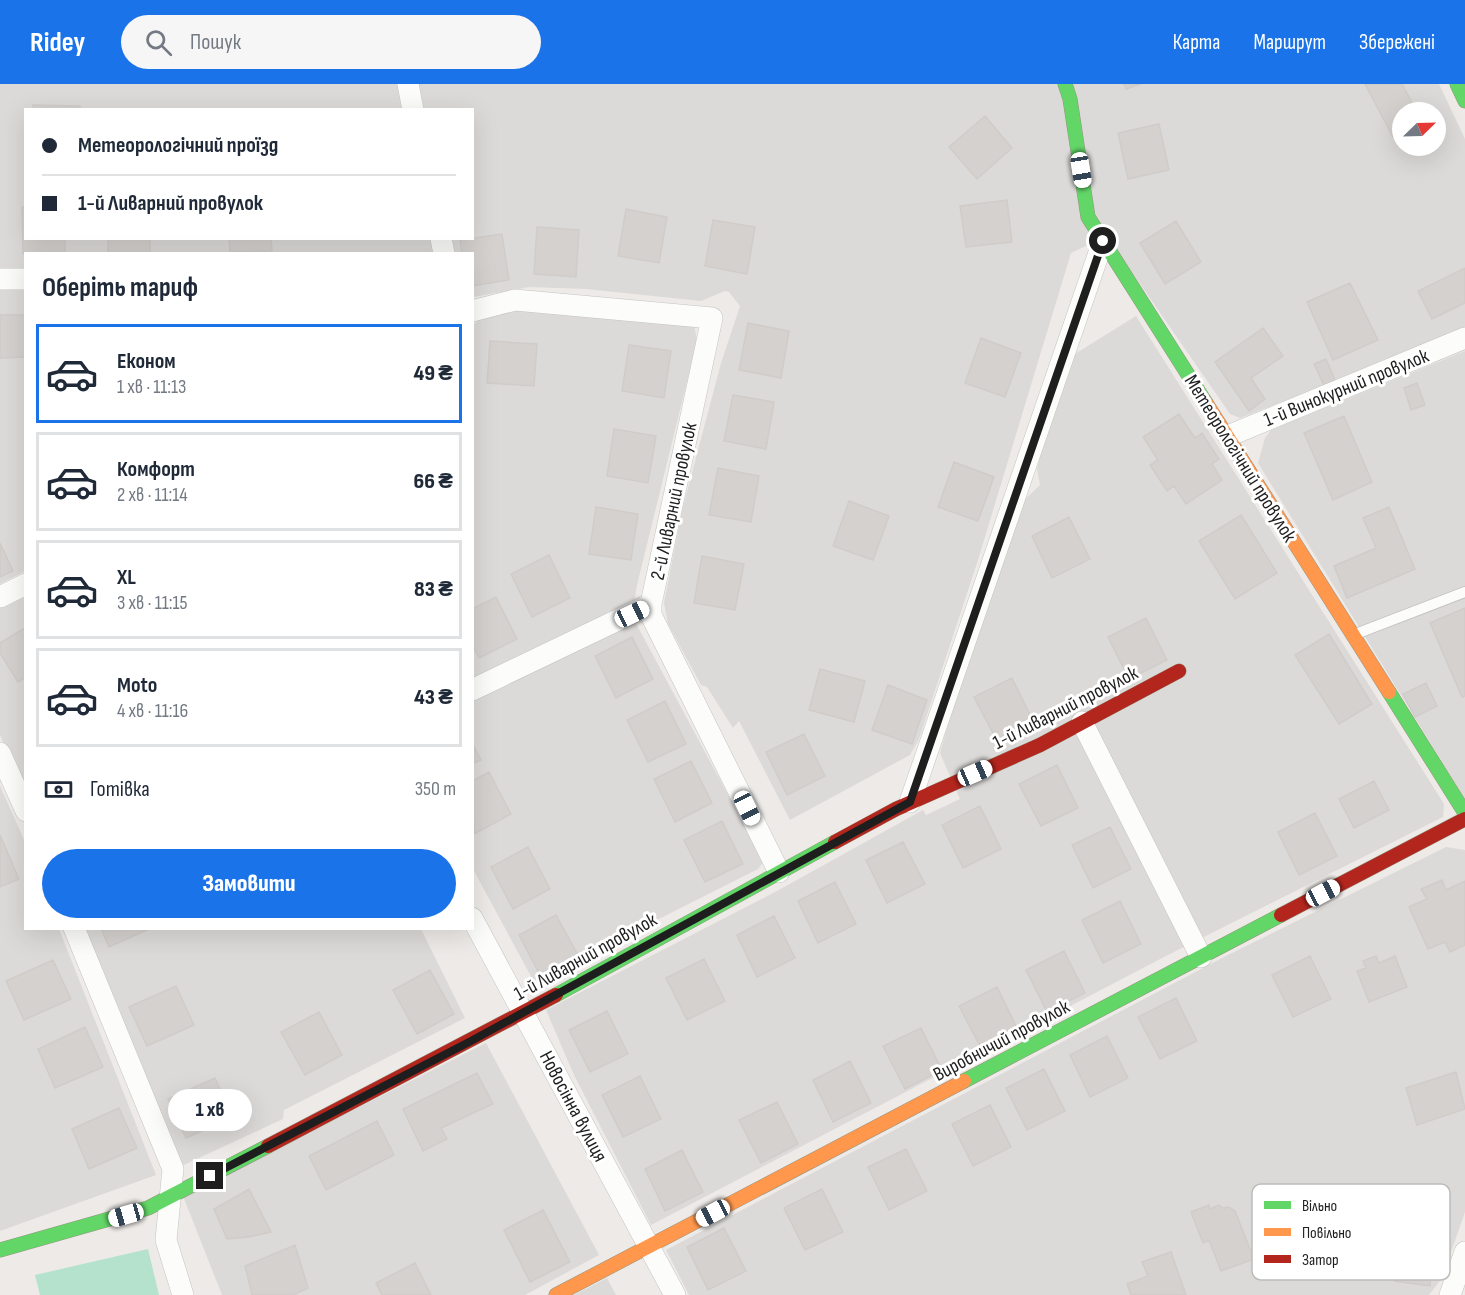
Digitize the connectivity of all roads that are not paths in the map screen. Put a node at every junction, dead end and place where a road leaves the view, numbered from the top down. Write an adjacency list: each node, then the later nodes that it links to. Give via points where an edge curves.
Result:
1 (408, 84): 5 (street)
2 (1065, 84): 6 (street, Метеорологічний провулок, via 1088,217)
3 (1457, 84): 4 (street)
4 (1465, 101)
5 (413, 108)
6 (1103, 241): 11 (street, Метеорологічний провулок); 21 (street)
7 (0, 279): 8 (street)
8 (24, 279)
9 (474, 310): 15 (street, 2-й Ливарний провулок, via 515,300 712,318)
10 (1465, 338): 11 (street, 1-й Винокурний провулок)
11 (1228, 436): 16 (street, Метеорологічний провулок)
12 (24, 585): 14 (street)
13 (1465, 592): 16 (lane)
14 (0, 597)
15 (651, 604): 18 (street); 25 (street, 2-й Ливарний провулок, via 651,615)
16 (1353, 635): 23 (street, Метеорологічний провулок)
17 (1179, 670): 19 (street, 1-й Ливарний провулок)
18 (474, 689)
19 (1082, 722): 21 (street, 1-й Ливарний провулок); 28 (street)
20 (0, 753): 22 (street)
21 (910, 802): 25 (street, 1-й Ливарний провулок)
22 (24, 807)
23 (1465, 813)
24 (1465, 819): 28 (street, Виробничий провулок)
25 (779, 872): 29 (street, 1-й Ливарний провулок)
26 (474, 922): 29 (street, Новосінна вулиця)
27 (75, 930): 30 (street, via 172,1169)
28 (1201, 957): 31 (street, Виробничий провулок)
29 (523, 1012): 30 (street, 1-й Ливарний провулок); 31 (street, Новосінна вулиця)
30 (170, 1197): 32 (street, 1-й Ливарний провулок, via 148,1208); 34 (street, via 166,1240)
31 (650, 1246): 35 (street, Виробничий провулок); 36 (street, Новосінна вулиця)
32 (0, 1251)
33 (1465, 1252): 37 (street)
34 (183, 1295)
35 (556, 1295)
36 (675, 1295)
37 (1450, 1295)

